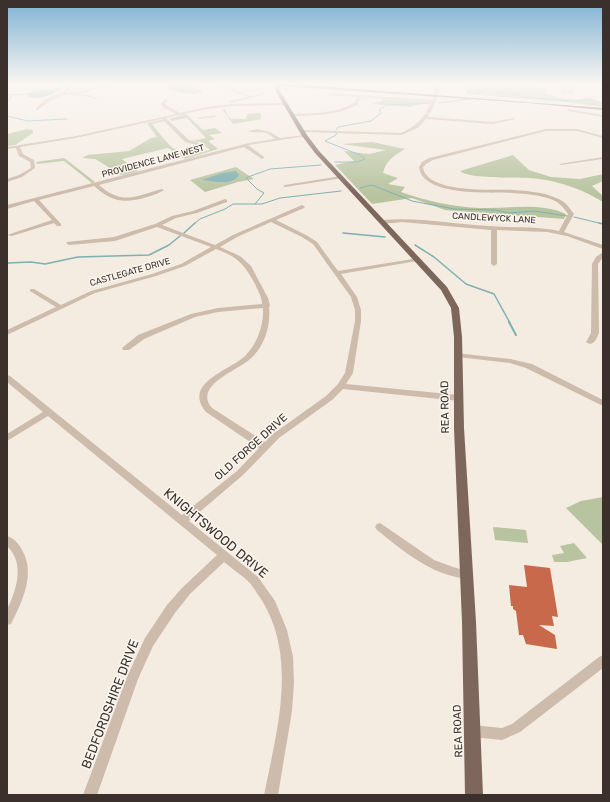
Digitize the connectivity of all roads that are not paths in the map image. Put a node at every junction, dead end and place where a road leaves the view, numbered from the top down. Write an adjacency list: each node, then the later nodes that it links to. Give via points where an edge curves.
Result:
1 (147, 120): 13 (street)
2 (166, 120): 11 (street, via 187,141)
3 (295, 120): 8 (main road, REA ROAD)
4 (423, 120): 8 (street, PROVIDENCE LANE WEST, via 400,135 341,131)
5 (457, 120): 6 (street, via 490,123)
6 (505, 120)
7 (250, 131): 10 (street, via 270,132)
8 (304, 134): 10 (street, PROVIDENCE LANE WEST); 18 (main road, REA ROAD)
9 (603, 137): 31 (street, via 571,129 537,131 431,159 421,167 426,178 446,187 471,191 530,193 558,201 566,206 571,214)
10 (278, 139): 12 (street, PROVIDENCE LANE WEST)
11 (197, 144)
12 (245, 145): 15 (street); 20 (street, PROVIDENCE LANE WEST)
13 (18, 147): 14 (street); 19 (street, via 21,155 32,161 33,168)
14 (7, 148)
15 (262, 158)
16 (603, 158): 17 (street)
17 (561, 164)
18 (340, 177): 21 (street); 28 (main road, REA ROAD)
19 (7, 181)
20 (95, 184): 22 (street, via 108,195 117,198 137,198); 23 (street, PROVIDENCE LANE WEST)
21 (285, 186)
22 (162, 190)
23 (35, 200): 26 (street, PROVIDENCE LANE WEST); 32 (street, via 57,223)
24 (225, 201): 29 (street)
25 (302, 206): 27 (street, CASTLEGATE DRIVE)
26 (7, 207)
27 (271, 220): 34 (street, CASTLEGATE DRIVE); 39 (street, OLD FORGE DRIVE, via 314,243)
28 (382, 222): 30 (street, CANDLEWYCK LANE, via 402,220); 37 (main road, REA ROAD)
29 (157, 225): 33 (street, via 115,239); 34 (street)
30 (494, 229): 31 (street, CANDLEWYCK LANE); 38 (street)
31 (561, 232): 35 (street, CANDLEWYCK LANE)
32 (10, 235)
33 (68, 243)
34 (216, 247): 41 (street, via 231,253 246,264); 42 (street, CASTLEGATE DRIVE, via 175,269 100,289)
35 (603, 247)
36 (603, 254): 44 (street, via 595,264 595,333)
37 (417, 259): 39 (street); 46 (main road, REA ROAD, via 444,289 453,304)
38 (494, 264)
39 (337, 273): 48 (street, OLD FORGE DRIVE, via 352,293 358,310 348,373)
40 (32, 290): 42 (street)
41 (267, 306): 45 (street, via 194,315 141,336); 53 (street, via 268,317 259,344 238,365 209,383 203,396 204,404 209,410)
42 (60, 307): 43 (street, CASTLEGATE DRIVE)
43 (7, 333)
44 (590, 342)
45 (126, 348)
46 (458, 355): 49 (main road, REA ROAD); 50 (street, via 530,366)
47 (7, 378): 51 (street, KNIGHTSWOOD DRIVE)
48 (341, 386): 49 (street); 53 (street, OLD FORGE DRIVE)
49 (459, 398): 58 (main road, REA ROAD)
50 (603, 403)
51 (49, 412): 52 (street); 54 (street, KNIGHTSWOOD DRIVE)
52 (7, 438)
53 (265, 447): 54 (street, OLD FORGE DRIVE, via 240,473)
54 (182, 521): 57 (street, KNIGHTSWOOD DRIVE)
55 (380, 528): 58 (street, via 427,563)
56 (7, 540): 59 (street, via 18,550 22,558 23,575 19,597)
57 (224, 555): 62 (street, BEDFORDSHIRE DRIVE, via 186,591 149,642 133,677); 63 (street, KNIGHTSWOOD DRIVE, via 263,591 279,621 286,642 288,687)
58 (467, 575): 61 (main road, REA ROAD)
59 (7, 620)
60 (603, 661): 61 (street, via 516,728 502,734)
61 (472, 731): 64 (main road, REA ROAD)
62 (90, 795)
63 (271, 795)
64 (474, 795)

